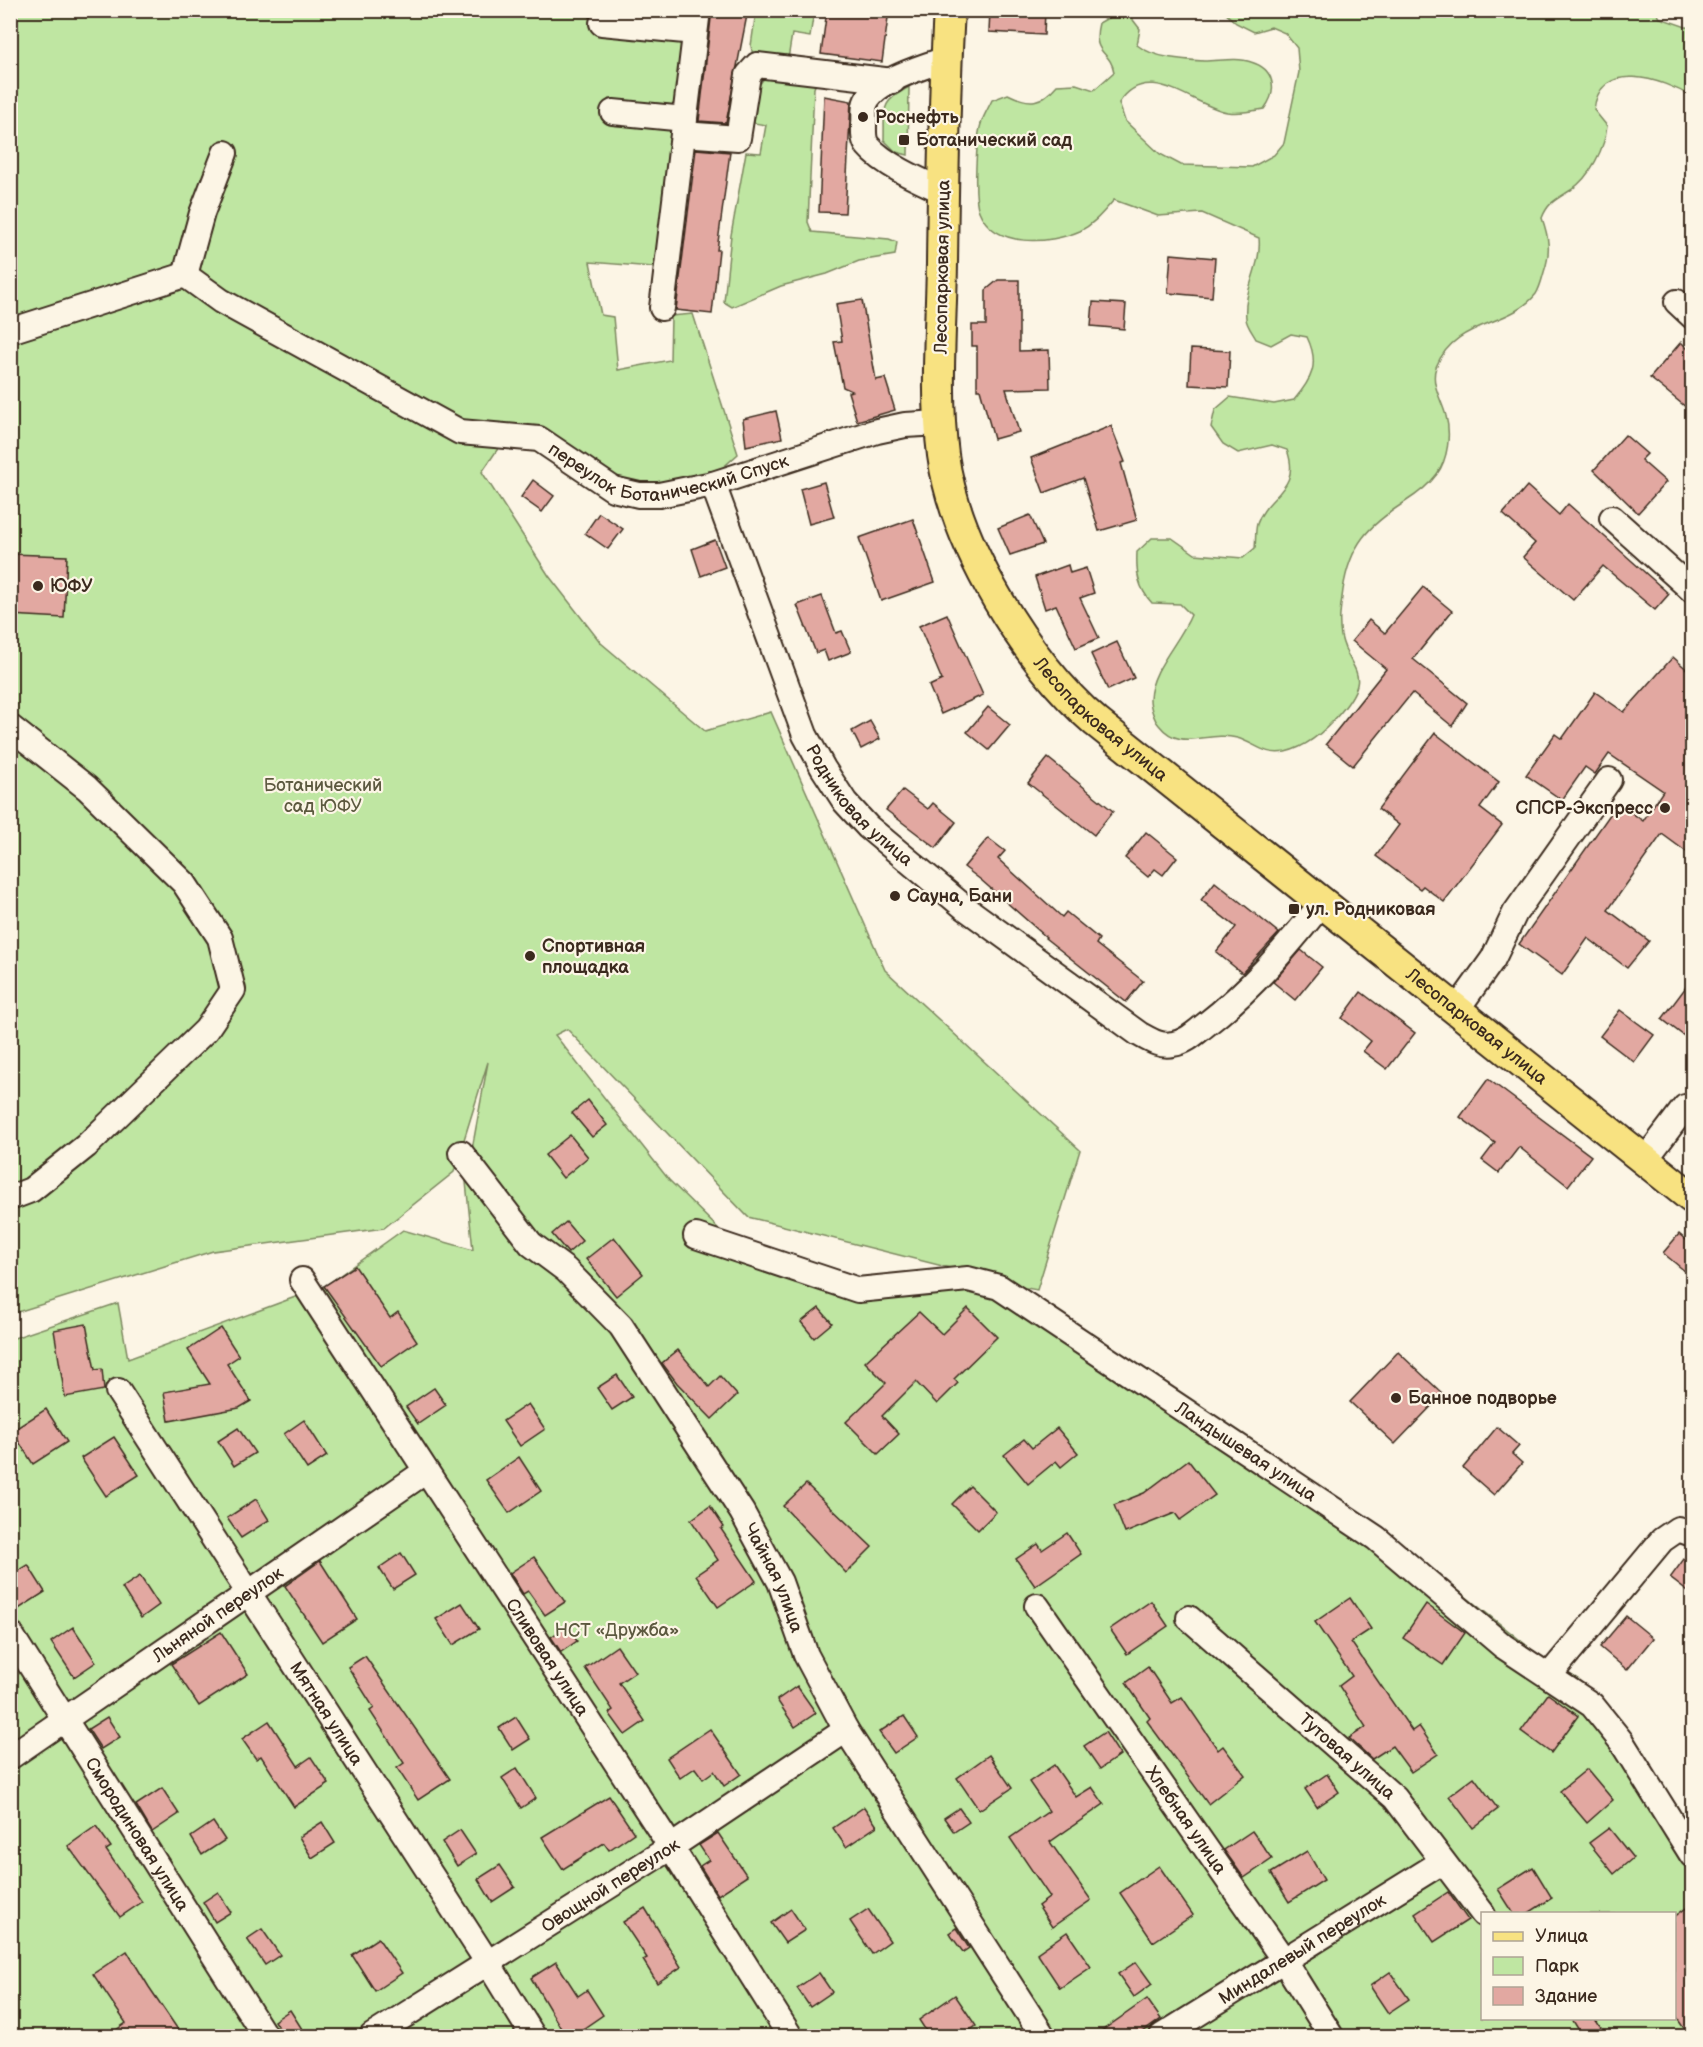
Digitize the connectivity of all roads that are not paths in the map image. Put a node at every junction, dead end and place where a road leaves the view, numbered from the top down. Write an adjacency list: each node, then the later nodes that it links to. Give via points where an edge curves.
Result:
1 (948, 10): 4 (main road, Лесопарковая улица)
2 (697, 21): 3 (street); 7 (street)
3 (602, 23)
4 (946, 59): 5 (street); 9 (main road, Лесопарковая улица)
5 (893, 81): 7 (street, via 757,66 748,75 738,138); 9 (street, via 871,94 865,103 864,138 868,147 915,179)
6 (613, 112): 7 (street)
7 (684, 127): 11 (street)
8 (225, 153): 10 (street, via 202,213)
9 (943, 191): 13 (main road, Лесопарковая улица)
10 (185, 275): 12 (street); 14 (street, переулок Ботанический Спуск, via 221,301 460,432 539,438 613,489 639,495)
11 (662, 308)
12 (10, 332)
13 (940, 423): 14 (street, переулок Ботанический Спуск, via 877,431); 19 (main road, Лесопарковая улица, via 949,484 963,528 987,581 1045,667 1089,715)
14 (713, 484): 19 (street, Родниковая улица, via 805,735 846,802 867,827 964,907 1139,1034 1159,1044 1186,1040 1257,981)
15 (1612, 518): 16 (street)
16 (1692, 590)
17 (10, 727): 24 (street, via 87,788 184,883 220,938 233,990 206,1030 86,1146 31,1190)
18 (1609, 780): 20 (street, via 1515,912 1493,959)
19 (1322, 903): 20 (main road, Лесопарковая улица)
20 (1458, 1008): 23 (main road, Лесопарковая улица)
21 (1685, 1107): 23 (street)
22 (461, 1153): 37 (street, Чайная улица, via 531,1244 566,1270 621,1326 742,1512 780,1582 806,1655)
23 (1645, 1160): 25 (main road, Лесопарковая улица)
24 (10, 1198)
25 (1692, 1198)
26 (696, 1236): 35 (street, Ландышевая улица, via 858,1290 968,1279 999,1287 1376,1538 1503,1646)
27 (302, 1280): 29 (street, Сливовая улица)
28 (118, 1391): 31 (street, Мятная улица)
29 (426, 1471): 31 (street, Льняной переулок); 39 (street, Сливовая улица)
30 (1685, 1532): 35 (street, via 1662,1540)
31 (248, 1592): 36 (street, Льняной переулок); 44 (street, Мятная улица)
32 (1037, 1606): 43 (street, Хлебная улица)
33 (1189, 1618): 41 (street, Тутовая улица, via 1395,1798)
34 (10, 1633): 36 (street, Смородиновая улица)
35 (1549, 1677): 40 (street, Ландышевая улица, via 1592,1705 1621,1741)
36 (66, 1719): 38 (street, Льняной переулок); 45 (street, Смородиновая улица)
37 (846, 1730): 39 (street, Овощной переулок); 49 (street, Чайная улица)
38 (10, 1757)
39 (671, 1847): 44 (street, Овощной переулок); 48 (street, Сливовая улица)
40 (1692, 1855)
41 (1443, 1862): 42 (street, Тутовая улица); 43 (street, Миндалевый переулок)
42 (1481, 1912)
43 (1283, 1959): 50 (street, Миндалевый переулок); 51 (street, Хлебная улица)
44 (488, 1963): 46 (street, Овощной переулок); 47 (street, Мятная улица)
45 (265, 2037)
46 (372, 2037)
47 (533, 2037)
48 (790, 2037)
49 (1043, 2037)
50 (1162, 2037)
51 (1330, 2037)

